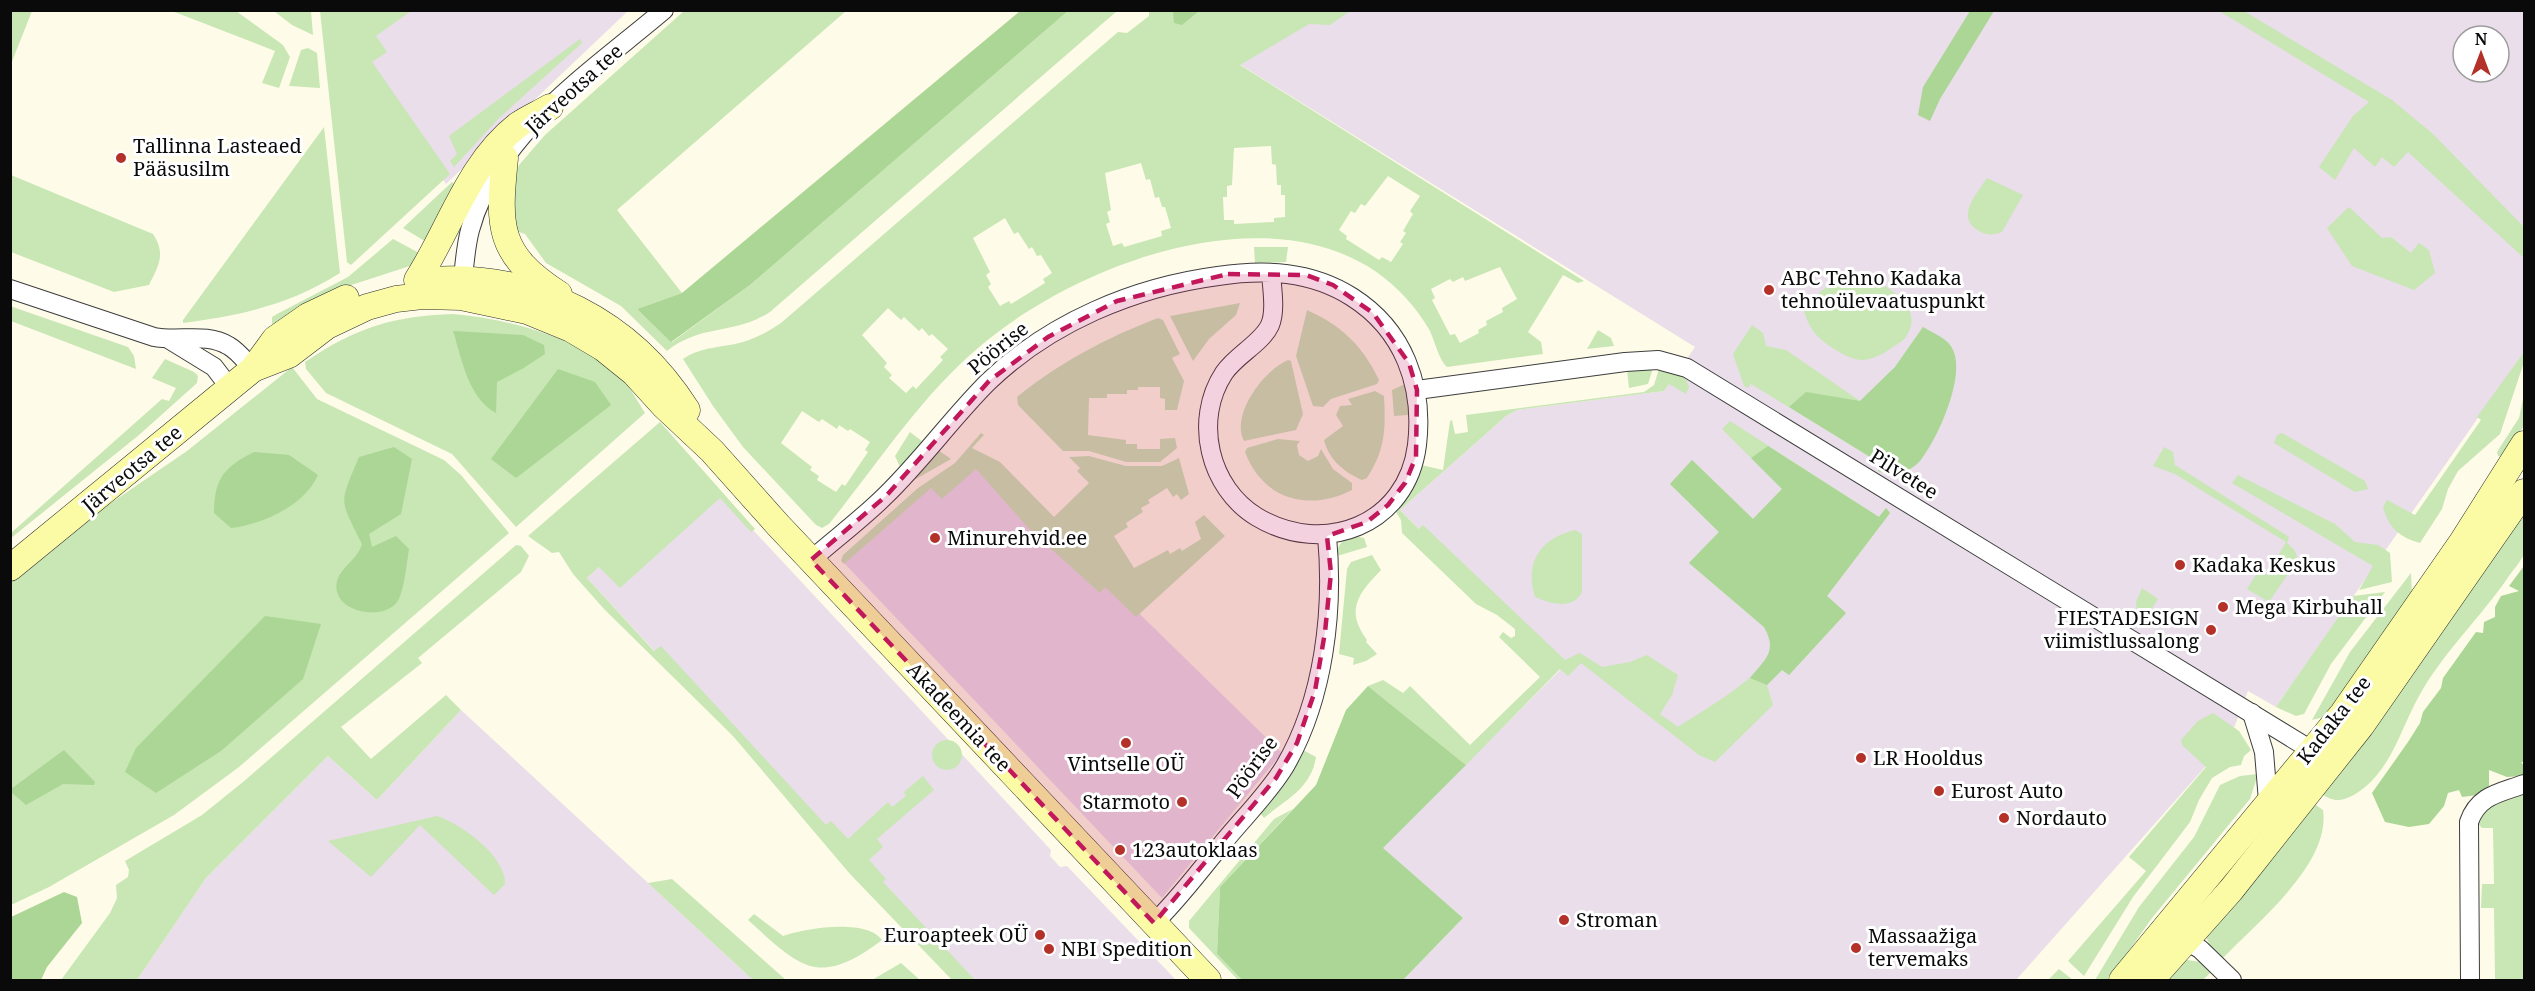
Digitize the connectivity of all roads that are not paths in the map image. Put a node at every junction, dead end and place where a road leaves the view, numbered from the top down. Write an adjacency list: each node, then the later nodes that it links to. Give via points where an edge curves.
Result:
1 (664, 10): 2 (street, Järveotsa tee)
2 (550, 107): 3 (street, Järveotsa tee); 5 (main road, via 519,125 490,153)
3 (505, 158): 6 (street, Järveotsa tee, via 490,181 470,230); 8 (main road, via 500,207 510,246 521,266)
4 (1271, 273): 12 (street, Pöörise, via 1306,275 1333,285 1358,301 1394,337 1409,363); 17 (street, Pöörise, via 1272,322 1264,335 1222,375 1208,415 1208,439 1222,485 1251,513 1290,532); 18 (street, Pöörise, via 1228,274 1158,288 1109,305 1048,337 989,381 886,496)
5 (417, 280): 6 (main road, Järveotsa tee); 10 (main road, Järveotsa tee, via 356,295 308,316 275,339)
6 (462, 288): 8 (main road, Akadeemia tee, via 506,286); 10 (main road, Järveotsa tee, via 368,307 327,326 289,355); 14 (main road, Akadeemia tee, via 571,329 603,348 634,373)
7 (10, 289): 9 (street)
8 (580, 307): 14 (main road, Akadeemia tee, via 614,329 648,359 681,401)
9 (170, 340): 10 (street, via 208,338 230,346); 11 (street, via 214,367)
10 (253, 369): 11 (main road, Järveotsa tee)
11 (230, 388): 19 (main road, Järveotsa tee)
12 (1417, 390): 17 (street, Pöörise, via 1416,457 1405,483 1388,505 1367,522); 22 (street, Pilvetee, via 1625,362 1674,362)
13 (2524, 444): 15 (main road, Kadaka tee)
14 (712, 451): 18 (main road, Akadeemia tee)
15 (2511, 465): 16 (main road, via 2516,488); 20 (main road, Kadaka tee)
16 (2524, 495): 21 (main road, Kadaka tee)
17 (1327, 536): 27 (street, Pöörise, via 1331,573 1325,632 1315,691 1297,743 1276,778)
18 (811, 560): 27 (main road, Akadeemia tee)
19 (10, 568)
20 (2438, 576): 21 (main road); 23 (main road, Kadaka tee, via 2343,713)
21 (2445, 608): 23 (main road, Kadaka tee, via 2379,702)
22 (2252, 713): 23 (street, Pilvetee); 25 (street, via 2264,752)
23 (2321, 756): 25 (main road, Kadaka tee); 28 (main road, Kadaka tee, via 2231,890)
24 (2524, 784): 33 (street, via 2487,797 2473,808 2469,822)
25 (2268, 801): 26 (main road, Kadaka tee)
26 (2173, 917): 28 (main road, via 2176,932); 30 (main road, Kadaka tee)
27 (1154, 923): 29 (main road, Akadeemia tee)
28 (2186, 941): 31 (main road, Kadaka tee); 32 (street, via 2200,949)
29 (1208, 981)
30 (2122, 981)
31 (2151, 981)
32 (2232, 981)
33 (2470, 981)

